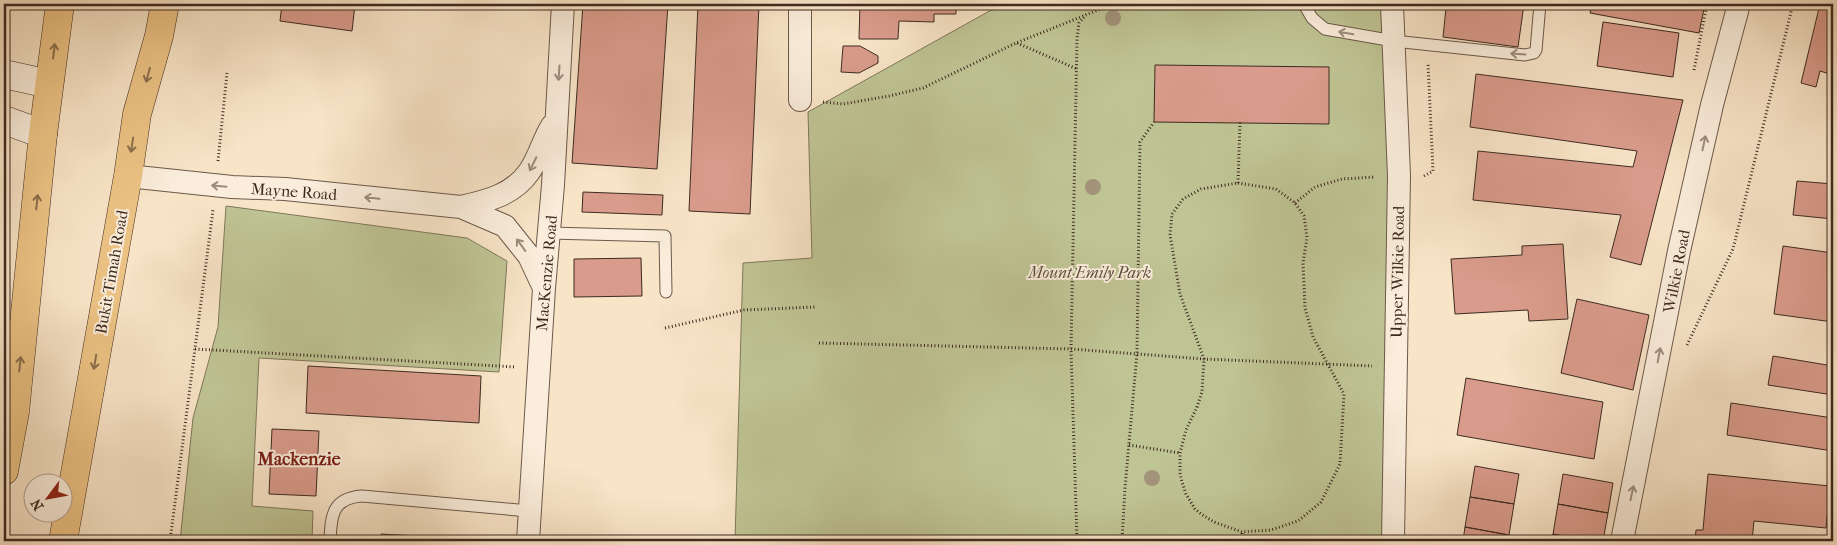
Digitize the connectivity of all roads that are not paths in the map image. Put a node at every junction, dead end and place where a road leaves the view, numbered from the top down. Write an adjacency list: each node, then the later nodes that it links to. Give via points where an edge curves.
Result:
1 (60, 4): 11 (highway, one-way to 1)
2 (165, 4): 16 (highway, Bukit Timah Road, one-way to 16, via 137,114)
3 (563, 4): 14 (street, MacKenzie Road, one-way to 14)
4 (800, 4): 12 (street)
5 (1304, 4): 9 (lane, one-way to 5, via 1325,29 1312,18)
6 (1392, 4): 9 (street, Upper Wilkie Road)
7 (1540, 4): 9 (lane, one-way to 9, via 1536,50 1530,54)
8 (1738, 4): 28 (street, Wilkie Road, one-way to 8, via 1679,251)
9 (1394, 42): 27 (street, Upper Wilkie Road, via 1399,176)
10 (4, 74): 11 (street)
11 (49, 84): 15 (highway)
12 (800, 100)
13 (4, 120): 15 (street)
14 (556, 121): 17 (street, Mayne Road, one-way to 17, via 529,172 510,191); 18 (street, MacKenzie Road)
15 (43, 134): 21 (highway, one-way to 15)
16 (128, 176): 17 (street, Mayne Road, one-way to 16); 24 (highway, Bukit Timah Road, one-way to 24)
17 (461, 207): 19 (street, Mayne Road, one-way to 17, via 529,256 505,226)
18 (549, 232): 19 (street, MacKenzie Road); 20 (lane, via 665,236)
19 (544, 288): 23 (street, MacKenzie Road)
20 (666, 292)
21 (10, 411): 22 (highway)
22 (4, 472)
23 (529, 511): 25 (lane, via 349,496 331,517); 26 (street, MacKenzie Road)
24 (63, 541)
25 (330, 541)
26 (528, 541)
27 (1393, 541)
28 (1622, 541)

